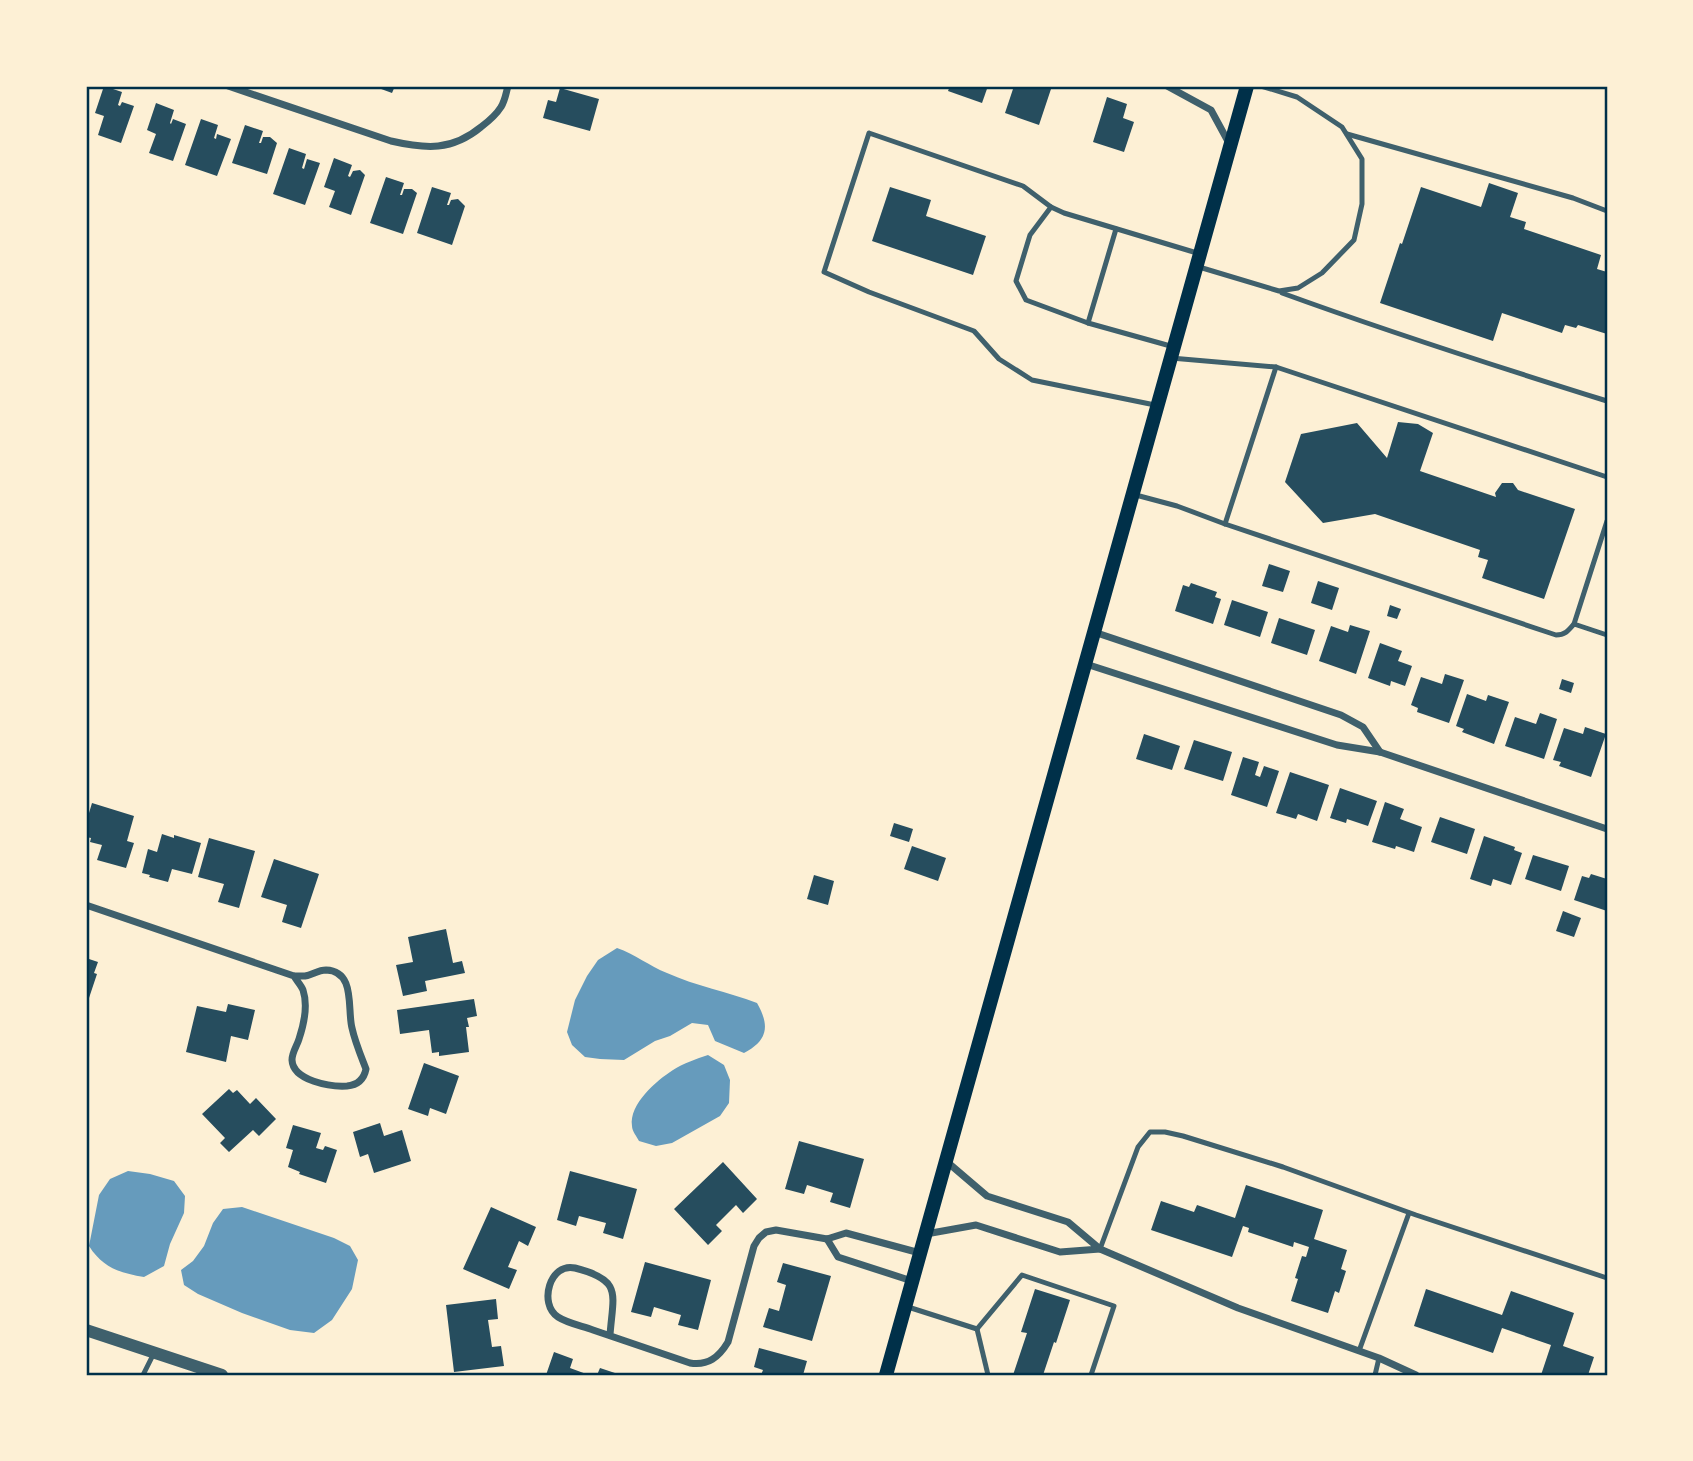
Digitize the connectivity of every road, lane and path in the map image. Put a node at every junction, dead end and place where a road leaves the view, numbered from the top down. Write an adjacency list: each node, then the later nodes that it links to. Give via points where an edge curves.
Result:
1 (228, 86): 2 (street, via 391,141 429,147 473,134 502,106)
2 (508, 86)
3 (1167, 86): 7 (street, via 1211,110)
4 (1247, 86): 7 (main road)
5 (1261, 86): 6 (lane, via 1297,97)
6 (1347, 134): 9 (lane); 12 (lane, via 1362,159 1362,204 1354,240 1322,273 1298,288)
7 (1231, 146): 11 (main road)
8 (1051, 207): 10 (lane); 13 (lane, via 1030,235 1016,281 1026,300); 17 (lane, via 1023,186 869,134 824,272 974,331 999,359 1031,380)
9 (1607, 211)
10 (1116, 229): 11 (lane); 13 (lane)
11 (1199, 260): 12 (lane); 14 (main road)
12 (1279, 291): 16 (lane, via 1470,359)
13 (1088, 323): 14 (lane)
14 (1172, 353): 15 (lane); 17 (main road)
15 (1276, 367): 18 (lane); 21 (lane)
16 (1607, 401)
17 (1157, 405): 19 (main road)
18 (1607, 477)
19 (1132, 494): 21 (lane); 23 (main road)
20 (1607, 521): 22 (lane)
21 (1225, 524): 22 (lane, via 1556,635 1568,632)
22 (1574, 624): 24 (lane)
23 (1094, 632): 25 (main road); 26 (street, via 1341,715 1363,727)
24 (1607, 635)
25 (1085, 664): 26 (street, via 1337,745); 30 (main road)
26 (1380, 752): 27 (street)
27 (1607, 829)
28 (86, 905): 29 (street)
29 (294, 976): 29 (street, via 326,970 346,982 352,1032 366,1069 355,1084 315,1082 295,1068 292,1055 305,1006 303,989)
30 (946, 1161): 32 (main road); 34 (street, via 987,1196 1068,1222)
31 (1409, 1213): 34 (lane, via 1283,1167 1196,1140 1150,1132 1138,1147); 36 (lane); 42 (lane)
32 (925, 1234): 34 (street, via 976,1225 1060,1252); 35 (main road)
33 (827, 1239): 35 (street, via 846,1233); 37 (street, via 838,1257); 41 (street, via 776,1230 759,1237 727,1342 713,1360 690,1363)
34 (1101, 1249): 42 (street, via 1238,1308)
35 (919, 1254): 37 (main road)
36 (1607, 1278)
37 (912, 1281): 38 (main road)
38 (905, 1306): 39 (lane); 47 (main road)
39 (977, 1329): 48 (lane); 49 (lane, via 1022,1275 1114,1306)
40 (86, 1330): 43 (street)
41 (610, 1335): 41 (street, via 558,1318 551,1310 548,1294 557,1272 572,1267 607,1280 614,1297)
42 (1359, 1351): 44 (street)
43 (154, 1353): 45 (lane); 46 (street)
44 (1379, 1358): 50 (lane); 51 (street)
45 (143, 1375)
46 (222, 1375)
47 (886, 1375)
48 (988, 1375)
49 (1091, 1375)
50 (1375, 1375)
51 (1416, 1375)

